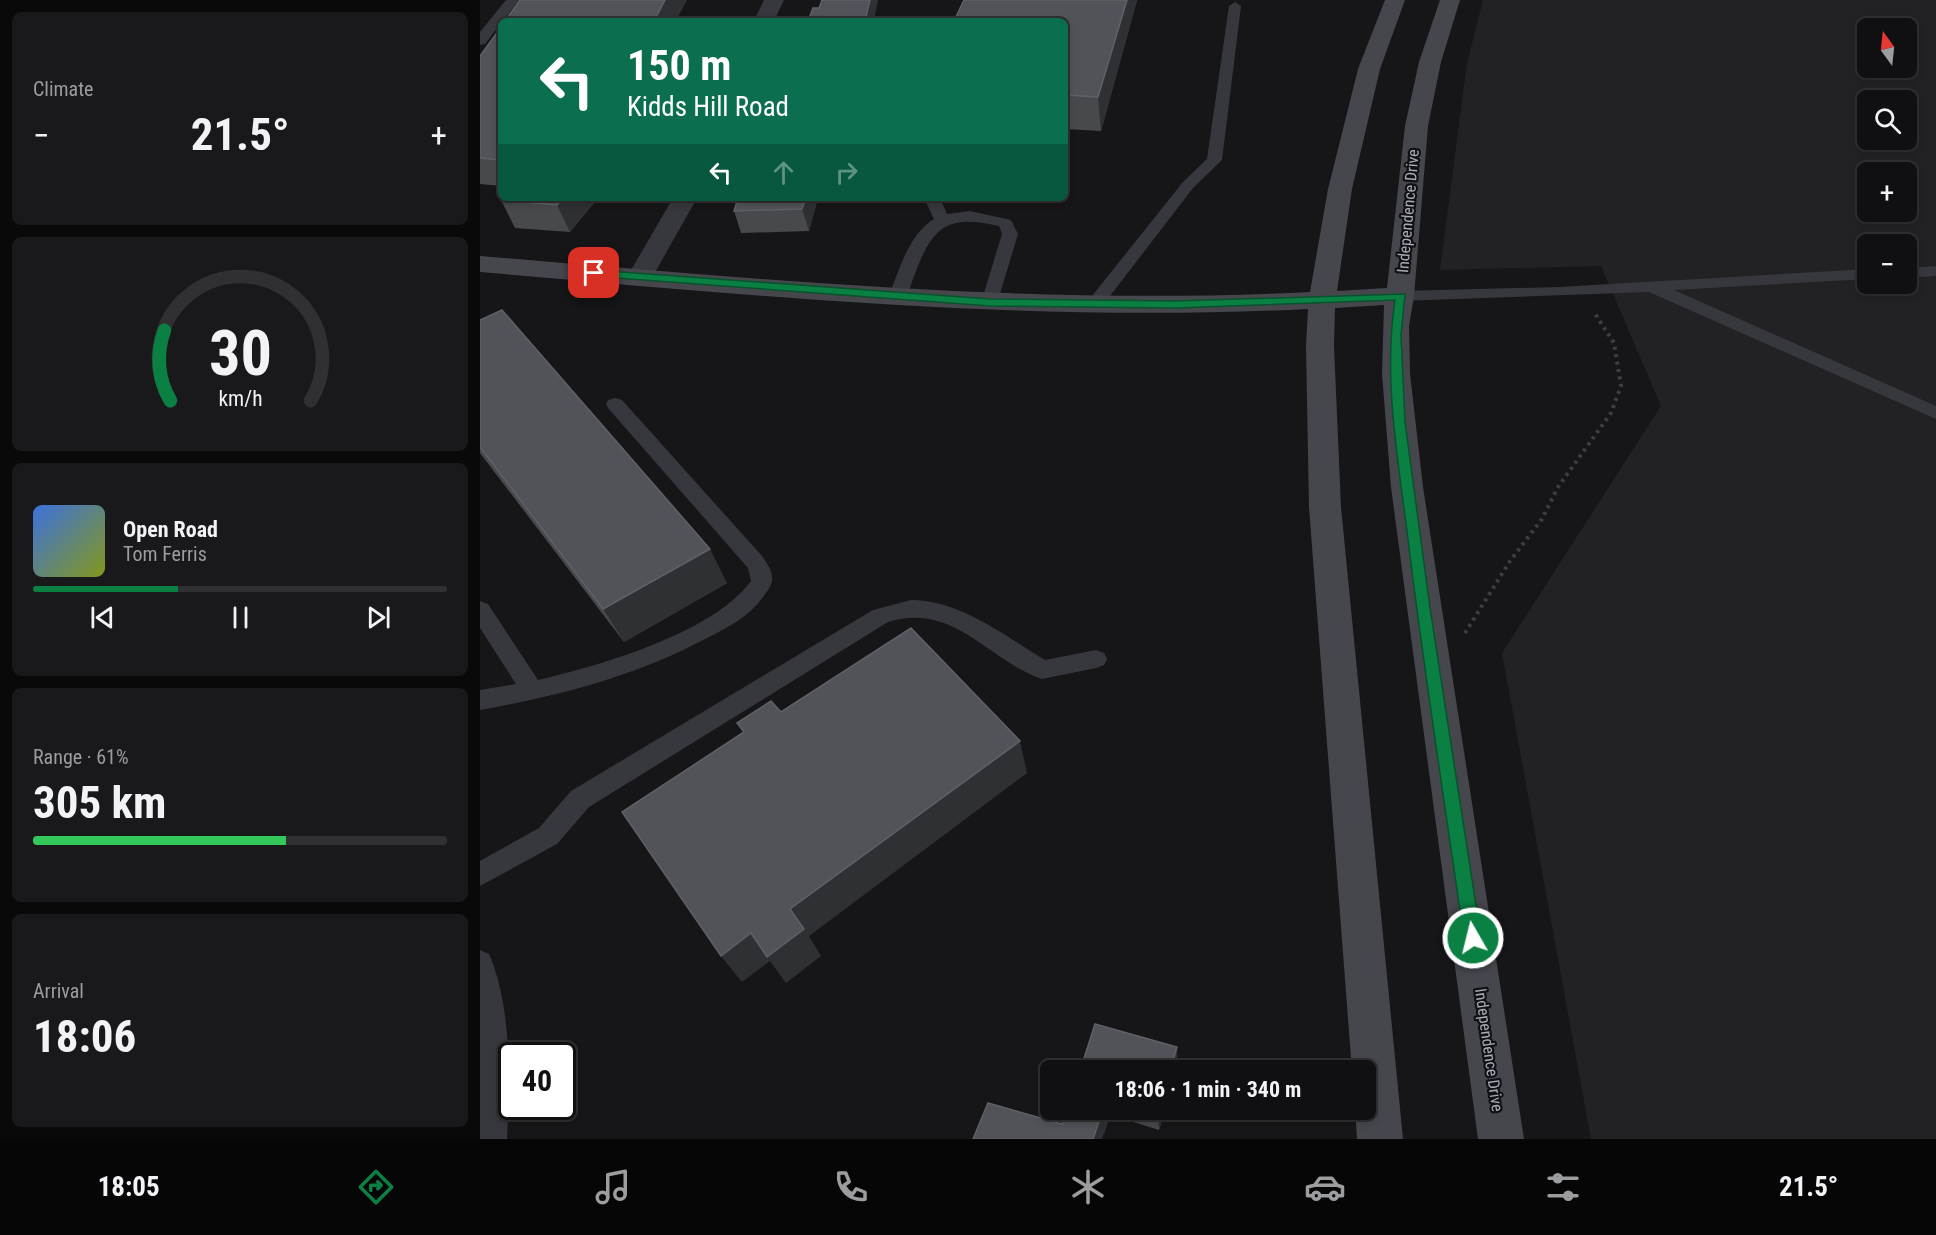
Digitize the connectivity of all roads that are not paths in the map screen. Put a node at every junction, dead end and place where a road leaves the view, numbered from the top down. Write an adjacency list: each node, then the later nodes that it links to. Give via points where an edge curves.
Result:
1 (513, 0): 6 (lane)
2 (774, 0): 7 (street)
3 (1395, 0): 21 (street, via 1369,69 1354,126)
4 (1450, 0): 19 (street, Independence Drive, via 1422,88 1410,161)
5 (1235, 6): 23 (lane, via 1214,160 1188,186)
6 (499, 18)
7 (765, 18)
8 (498, 19): 9 (lane)
9 (480, 41)
10 (683, 201): 17 (street)
11 (933, 201): 12 (lane)
12 (942, 219): 20 (lane, via 931,227 921,244); 22 (lane, via 959,216 1005,223 1010,234)
13 (480, 264): 17 (street)
14 (1936, 272): 15 (lane)
15 (1917, 273)
16 (1857, 275): 18 (lane)
17 (640, 277): 20 (street)
18 (1650, 286): 19 (lane); 25 (lane)
19 (1401, 296): 21 (street); 34 (street, Independence Drive, via 1395,335 1403,454)
20 (897, 298): 22 (street)
21 (1322, 301): 23 (street); 33 (street, via 1325,507)
22 (990, 303): 23 (street)
23 (1094, 305)
24 (615, 404): 28 (lane, via 755,562 762,581 738,609 688,636 601,673)
25 (1936, 412)
26 (480, 610): 28 (lane)
27 (1096, 659): 30 (lane, via 1042,670 947,612 898,610 881,616 580,799 548,836)
28 (533, 691): 29 (lane)
29 (480, 700)
30 (480, 874)
31 (480, 963): 32 (lane, via 491,1011)
32 (492, 1139)
33 (1380, 1139)
34 (1501, 1139)

